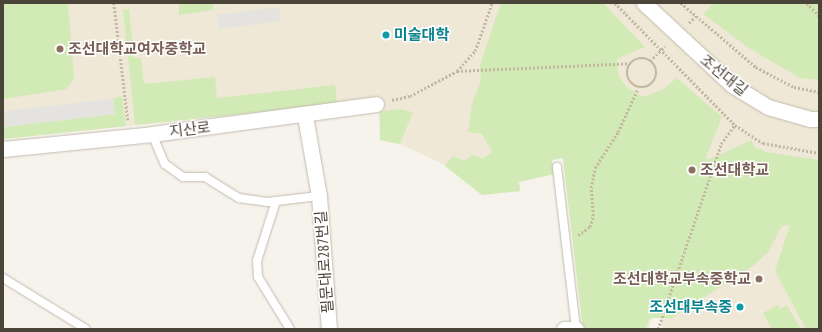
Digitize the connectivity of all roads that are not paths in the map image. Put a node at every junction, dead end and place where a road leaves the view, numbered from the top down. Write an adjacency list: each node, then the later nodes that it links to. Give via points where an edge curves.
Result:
1 (644, 3): 4 (street, 조선대길, via 732,85 768,107 810,120)
2 (376, 104): 3 (street, 지산로)
3 (305, 116): 5 (street, 지산로); 8 (street, 필문대로287번길)
4 (819, 119)
5 (152, 134): 6 (street, 지산로); 9 (lane, 필문대로287번길, via 165,164 183,177 205,177 238,198)
6 (3, 149)
7 (557, 167): 11 (lane)
8 (319, 196): 9 (lane, 필문대로287번길); 14 (street, 필문대로287번길)
9 (276, 201): 13 (lane, via 257,261 258,277)
10 (3, 278): 12 (lane)
11 (572, 328)
12 (86, 329)
13 (290, 329)
14 (329, 329)

